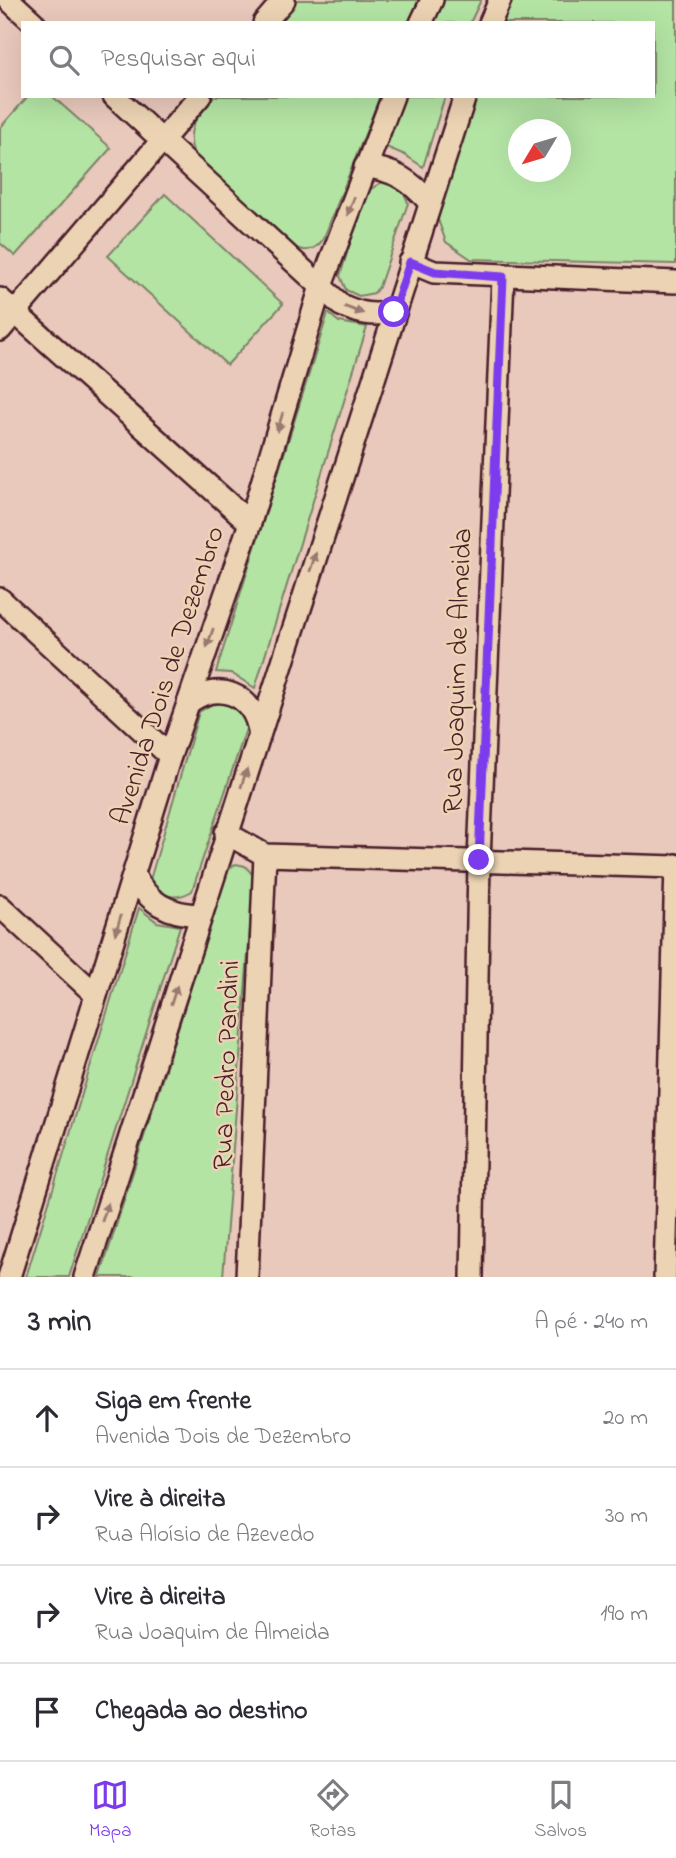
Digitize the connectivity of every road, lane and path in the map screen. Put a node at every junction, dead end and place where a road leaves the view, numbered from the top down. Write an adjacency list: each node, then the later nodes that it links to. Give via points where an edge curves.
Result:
1 (9, 0): 5 (street)
2 (284, 0): 6 (street)
3 (432, 0): 7 (street)
4 (500, 0): 8 (street)
5 (32, 21)
6 (266, 21)
7 (422, 21)
8 (491, 21)
9 (116, 98): 13 (street)
10 (198, 98): 13 (street)
11 (392, 98): 14 (street, Avenida Dois de Dezembro)
12 (464, 98): 15 (street)
13 (162, 140): 19 (street); 20 (street)
14 (366, 167): 15 (street, via 397,174 416,186); 19 (street, Avenida Dois de Dezembro, one-way to 19)
15 (430, 203): 16 (street)
16 (410, 262): 17 (street, via 435,272); 21 (street)
17 (503, 277): 18 (street); 30 (street, Rua Joaquim de Almeida)
18 (676, 282)
19 (321, 286): 21 (street, one-way to 21, via 341,305 358,313); 23 (street, Avenida Dois de Dezembro, one-way to 23)
20 (8, 306): 22 (street); 23 (street)
21 (394, 312): 26 (street, one-way to 21)
22 (0, 330)
23 (250, 523): 25 (street, Avenida Dois de Dezembro, one-way to 25)
24 (0, 599): 27 (street)
25 (188, 703): 26 (street, via 199,694 226,691 250,706); 27 (street, Avenida Dois de Dezembro)
26 (259, 731): 28 (street, one-way to 26)
27 (170, 756): 32 (street, Avenida Dois de Dezembro)
28 (226, 833): 29 (street); 34 (street)
29 (265, 855): 30 (street); 38 (street, Rua Pedro Pandini)
30 (479, 860): 31 (street); 39 (street, Rua Joaquim de Almeida)
31 (676, 866): 40 (street)
32 (134, 874): 34 (street, via 149,898 163,909); 35 (street, Avenida Dois de Dezembro, one-way to 35)
33 (0, 906): 35 (street)
34 (200, 915): 37 (street, one-way to 34)
35 (96, 995): 36 (street, Avenida Dois de Dezembro)
36 (9, 1277)
37 (85, 1277)
38 (247, 1277)
39 (472, 1277)
40 (665, 1277)

